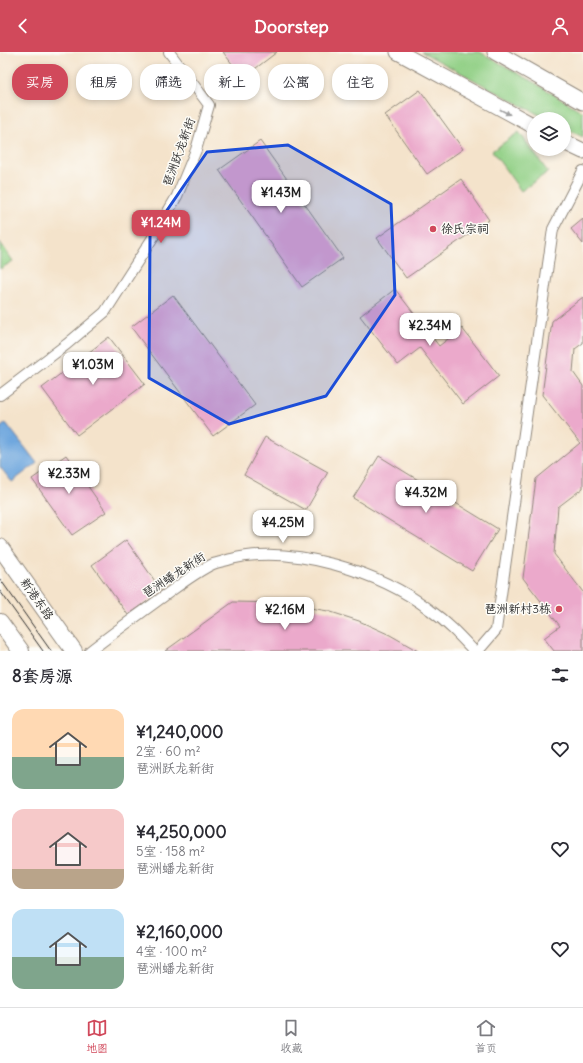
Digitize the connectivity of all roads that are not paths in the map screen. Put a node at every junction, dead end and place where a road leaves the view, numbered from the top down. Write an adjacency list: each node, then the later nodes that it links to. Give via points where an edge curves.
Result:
1 (169, 52): 9 (street, 琶洲跃龙新街, via 209,105 196,150 177,196 105,312)
2 (398, 52): 5 (street, one-way to 5)
3 (495, 52): 4 (street)
4 (583, 102)
5 (527, 122)
6 (571, 145): 7 (street)
7 (583, 151)
8 (583, 171): 16 (street, via 554,229 496,630)
9 (0, 395)
10 (0, 547): 13 (main road, 新港东路)
11 (0, 622): 12 (main road)
12 (21, 651)
13 (74, 651)
14 (90, 651): 15 (street, 琶洲蟠龙新街, via 187,580 215,563 247,555 279,555 312,559 347,568 402,592 430,609 454,629)
15 (474, 651)
16 (478, 651)

